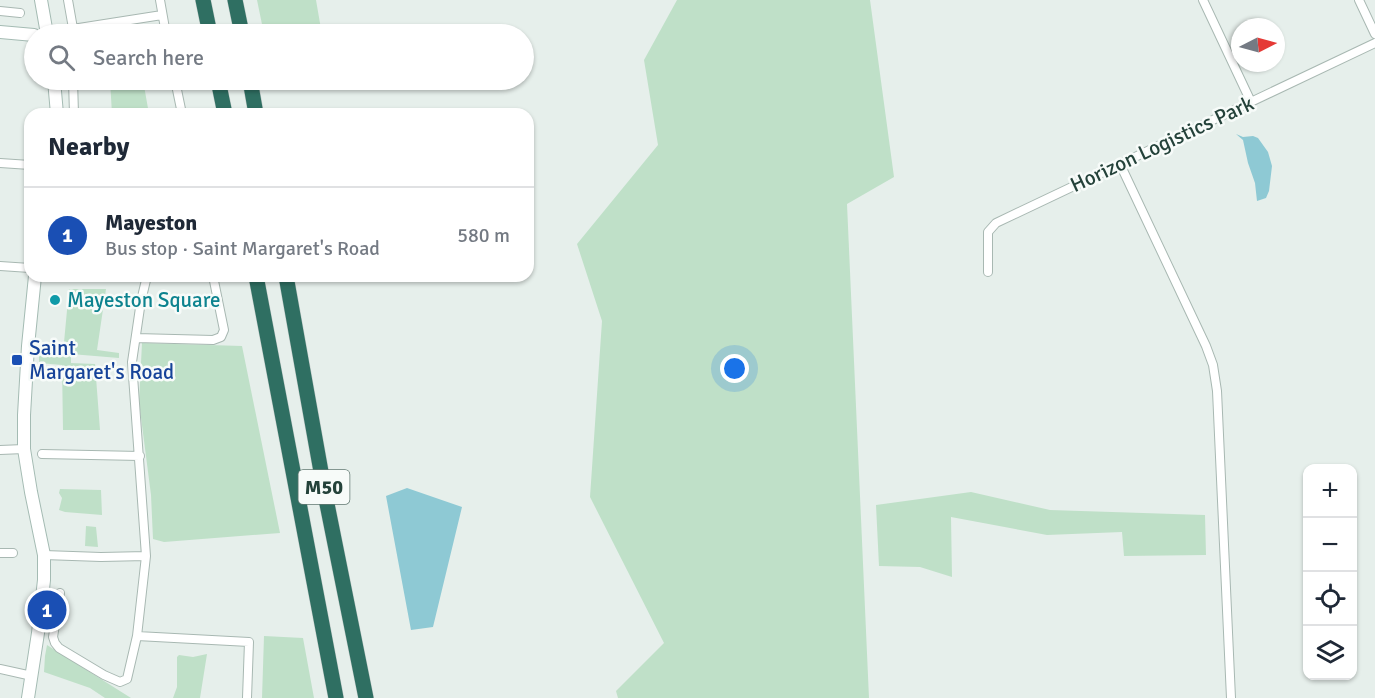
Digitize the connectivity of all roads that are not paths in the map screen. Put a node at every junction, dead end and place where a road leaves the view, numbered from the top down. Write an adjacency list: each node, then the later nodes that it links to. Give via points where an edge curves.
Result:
1 (41, 0): 11 (main road)
2 (68, 0): 12 (street)
3 (160, 0): 10 (street)
4 (202, 0): 15 (highway)
5 (235, 0): 16 (highway)
6 (1203, 0): 26 (street)
7 (1359, 0): 19 (street)
8 (0, 11): 9 (street)
9 (20, 13)
10 (162, 15): 13 (street); 14 (street)
11 (42, 24)
12 (72, 24)
13 (115, 24)
14 (164, 24)
15 (208, 24)
16 (240, 24)
17 (0, 32): 18 (main road)
18 (24, 33)
19 (1375, 34)
20 (1375, 43): 26 (street, Horizon Logistics Park)
21 (55, 90): 27 (main road)
22 (73, 90): 28 (street)
23 (177, 90): 29 (street)
24 (220, 90): 30 (highway)
25 (252, 90): 31 (highway)
26 (1251, 102): 33 (street, Horizon Logistics Park)
27 (56, 108)
28 (74, 108)
29 (181, 108)
30 (224, 108)
31 (255, 108)
32 (0, 163): 34 (street)
33 (1120, 164): 37 (street, Horizon Logistics Park, via 991,227 987,239); 60 (street, via 1206,346 1215,376)
34 (24, 165)
35 (0, 266): 36 (street)
36 (24, 268)
37 (988, 272)
38 (34, 282): 44 (main road)
39 (146, 282): 43 (street)
40 (214, 282): 43 (street, via 224,330 220,337)
41 (257, 282): 58 (highway, M50)
42 (287, 282): 59 (highway, M50)
43 (136, 338): 47 (street, via 132,362)
44 (24, 449): 45 (street); 50 (main road)
45 (0, 450)
46 (42, 454): 47 (street)
47 (140, 456): 51 (street)
48 (0, 553): 49 (street)
49 (13, 553)
50 (44, 555): 51 (street); 55 (main road)
51 (146, 556): 53 (street)
52 (60, 593): 53 (street, via 55,643 104,675 120,682 127,680)
53 (137, 636): 57 (street, via 249,642)
54 (0, 669): 55 (street)
55 (32, 676): 56 (main road)
56 (28, 698)
57 (247, 698)
58 (336, 698)
59 (366, 698)
60 (1231, 698)

